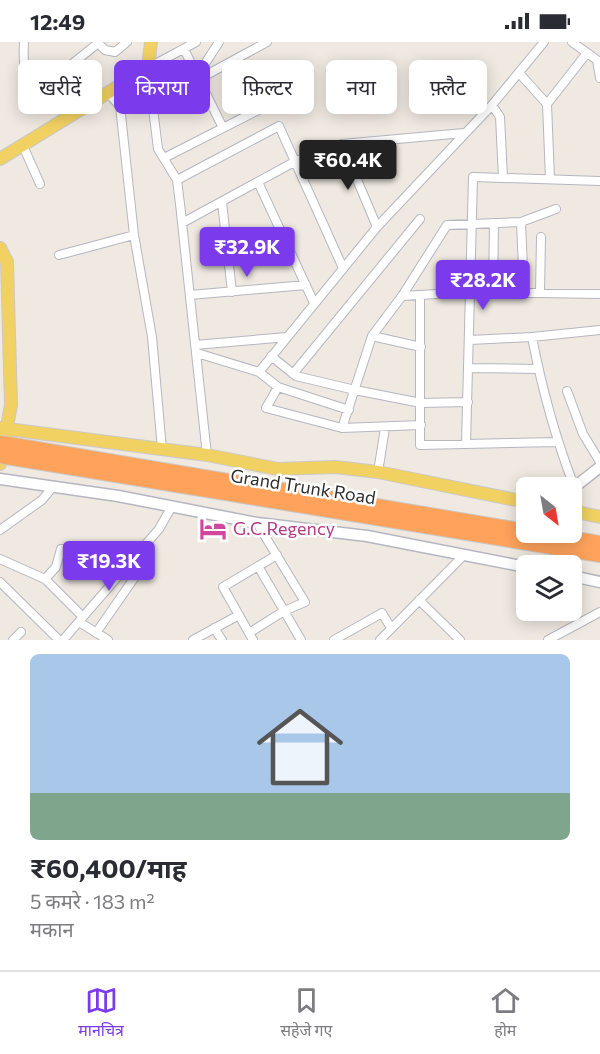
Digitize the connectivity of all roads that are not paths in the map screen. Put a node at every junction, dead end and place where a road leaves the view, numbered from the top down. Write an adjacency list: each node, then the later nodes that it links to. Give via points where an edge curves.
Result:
1 (24, 42): 9 (street, via 24,72 32,84 42,88)
2 (127, 42): 9 (street, via 115,52)
3 (151, 42): 13 (main road)
4 (196, 42): 11 (street)
5 (219, 42): 16 (street)
6 (267, 42): 10 (street)
7 (544, 42): 18 (street)
8 (572, 42): 12 (street)
9 (97, 43)
10 (251, 45): 17 (street)
11 (184, 49): 14 (street); 15 (street)
12 (587, 53): 19 (street, via 597,60); 23 (street)
13 (149, 60)
14 (163, 60)
15 (190, 60)
16 (208, 60)
17 (210, 70)
18 (520, 74): 23 (street); 24 (street)
19 (600, 78)
20 (114, 89): 21 (main road)
21 (108, 93): 30 (main road); 48 (street, via 120,106)
22 (210, 101): 27 (street)
23 (547, 104): 35 (street)
24 (492, 105): 28 (street); 34 (street, via 500,117)
25 (154, 114): 31 (street, via 158,149)
26 (250, 114): 27 (street)
27 (223, 128): 31 (street)
28 (464, 133): 29 (street); 47 (street)
29 (342, 144): 33 (street); 47 (street)
30 (23, 146): 32 (main road); 39 (street)
31 (164, 158): 36 (street)
32 (0, 159)
33 (296, 161): 36 (street, via 279,126); 38 (street); 54 (street)
34 (503, 178): 35 (street); 46 (street, via 472,177)
35 (550, 179): 37 (street)
36 (177, 180): 44 (street)
37 (600, 181)
38 (258, 182): 40 (street); 50 (street)
39 (40, 184)
40 (222, 202): 44 (street); 52 (street)
41 (555, 209): 43 (street)
42 (420, 219): 77 (street)
43 (521, 222): 45 (street); 59 (street)
44 (183, 223): 62 (street)
45 (494, 223): 46 (street); 58 (street)
46 (472, 224): 57 (street); 64 (street, via 447,225)
47 (377, 227): 54 (street)
48 (134, 236): 53 (street); 90 (street, via 152,337)
49 (541, 237): 60 (street)
50 (288, 245): 52 (street); 55 (street)
51 (0, 248): 86 (main road, via 7,262 10,405)
52 (226, 252): 56 (street)
53 (59, 255)
54 (343, 268): 65 (street)
55 (306, 285): 56 (street); 65 (street)
56 (232, 292): 62 (street)
57 (471, 292): 58 (street); 63 (street); 70 (street)
58 (493, 293): 59 (street)
59 (524, 293): 60 (street)
60 (540, 293): 61 (street)
61 (600, 294)
62 (190, 295): 72 (street)
63 (420, 295): 64 (street); 71 (street)
64 (402, 296): 67 (street)
65 (314, 303): 68 (street)
66 (600, 330): 69 (street)
67 (372, 336): 71 (street); 79 (street)
68 (287, 337): 72 (street); 73 (street)
69 (532, 338): 70 (street); 75 (street)
70 (470, 340): 74 (street)
71 (421, 347): 82 (street)
72 (196, 349): 76 (street); 92 (street)
73 (271, 356): 76 (street); 77 (street)
74 (469, 368): 75 (street); 81 (street)
75 (538, 369): 88 (street)
76 (259, 372): 78 (street)
77 (293, 374): 79 (street)
78 (278, 387): 83 (street); 85 (street, via 266,408)
79 (355, 390): 82 (street); 83 (street)
80 (567, 391): 93 (street)
81 (468, 402): 82 (street); 89 (street)
82 (421, 403): 84 (street)
83 (349, 410): 85 (street)
84 (421, 425): 87 (street); 89 (street, via 420,445)
85 (342, 428): 87 (street)
86 (4, 429): 90 (main road); 91 (main road)
87 (386, 429): 95 (street)
88 (557, 442): 89 (street); 96 (street)
89 (466, 444)
90 (162, 449): 92 (main road)
91 (3, 453): 106 (highway, Grand Trunk Road); 113 (highway, Grand Trunk Road)
92 (207, 455): 95 (main road, via 279,469 335,467)
93 (600, 462)
94 (600, 467): 98 (street)
95 (378, 472): 100 (main road)
96 (569, 477)
97 (0, 479): 101 (street)
98 (582, 481)
99 (51, 489): 105 (street)
100 (516, 500)
101 (172, 506): 104 (street); 110 (street)
102 (582, 513): 103 (main road)
103 (600, 517)
104 (257, 523): 111 (street); 112 (street, via 367,536)
105 (0, 530)
106 (516, 530)
107 (582, 540): 108 (highway)
108 (600, 543)
109 (79, 550): 118 (street, via 61,549 56,567)
110 (141, 550): 125 (street); 129 (street, via 148,558)
111 (277, 555): 116 (street); 122 (street, via 305,602)
112 (464, 555): 115 (street); 121 (street)
113 (600, 555)
114 (0, 559): 118 (street)
115 (516, 565)
116 (258, 566): 122 (street); 124 (street, via 223,587)
117 (582, 578): 120 (street)
118 (45, 579): 125 (street)
119 (0, 582): 132 (street)
120 (600, 582)
121 (419, 600): 127 (street); 139 (street)
122 (284, 611): 130 (street); 136 (street)
123 (600, 612): 140 (street)
124 (238, 615): 126 (street); 130 (street)
125 (81, 619): 129 (street); 132 (street)
126 (214, 628): 134 (street); 135 (street)
127 (391, 628): 137 (street, via 382,613); 138 (street)
128 (21, 632): 131 (street)
129 (96, 633): 133 (street)
130 (251, 637)
131 (13, 640)
132 (61, 640)
133 (108, 640)
134 (193, 640)
135 (222, 640)
136 (301, 640)
137 (334, 640)
138 (380, 640)
139 (460, 640)
140 (548, 640)

